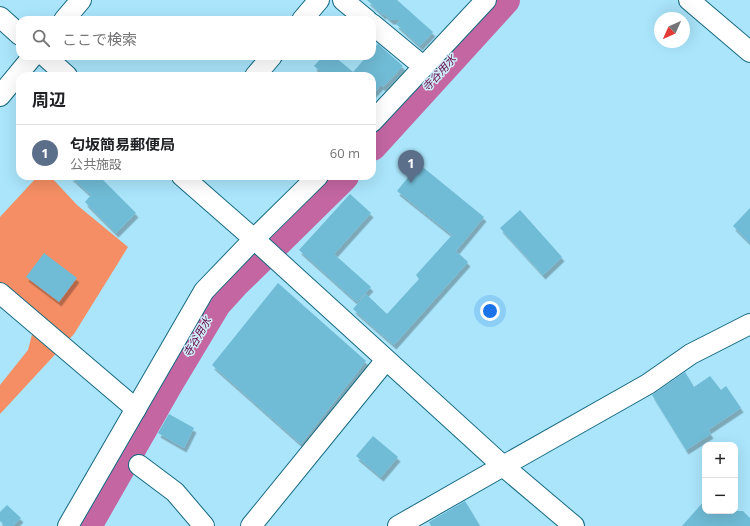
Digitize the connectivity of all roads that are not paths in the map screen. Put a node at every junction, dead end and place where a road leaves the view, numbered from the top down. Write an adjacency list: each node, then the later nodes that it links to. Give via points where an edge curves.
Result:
1 (81, 0): 6 (street)
2 (319, 0): 7 (street)
3 (342, 0): 8 (street)
4 (486, 0): 16 (street)
5 (689, 0): 12 (street)
6 (67, 16)
7 (305, 16)
8 (362, 16)
9 (0, 17): 11 (street)
10 (376, 27): 16 (street)
11 (16, 31)
12 (750, 52)
13 (30, 60): 17 (street)
14 (50, 60): 18 (street)
15 (269, 60): 19 (street)
16 (424, 67): 22 (street)
17 (20, 72)
18 (63, 72)
19 (258, 72)
20 (16, 77): 21 (street)
21 (0, 96)
22 (376, 118)
23 (187, 180): 25 (street)
24 (314, 180): 25 (street)
25 (254, 239): 28 (street); 29 (street, via 204,291)
26 (2, 298): 29 (street)
27 (750, 324): 31 (street, via 691,354 648,384)
28 (386, 360): 31 (street); 34 (street)
29 (136, 409): 32 (street)
30 (139, 465): 33 (street, via 175,492)
31 (503, 466): 35 (street); 36 (street)
32 (68, 526)
33 (204, 526)
34 (251, 526)
35 (398, 526)
36 (574, 526)

